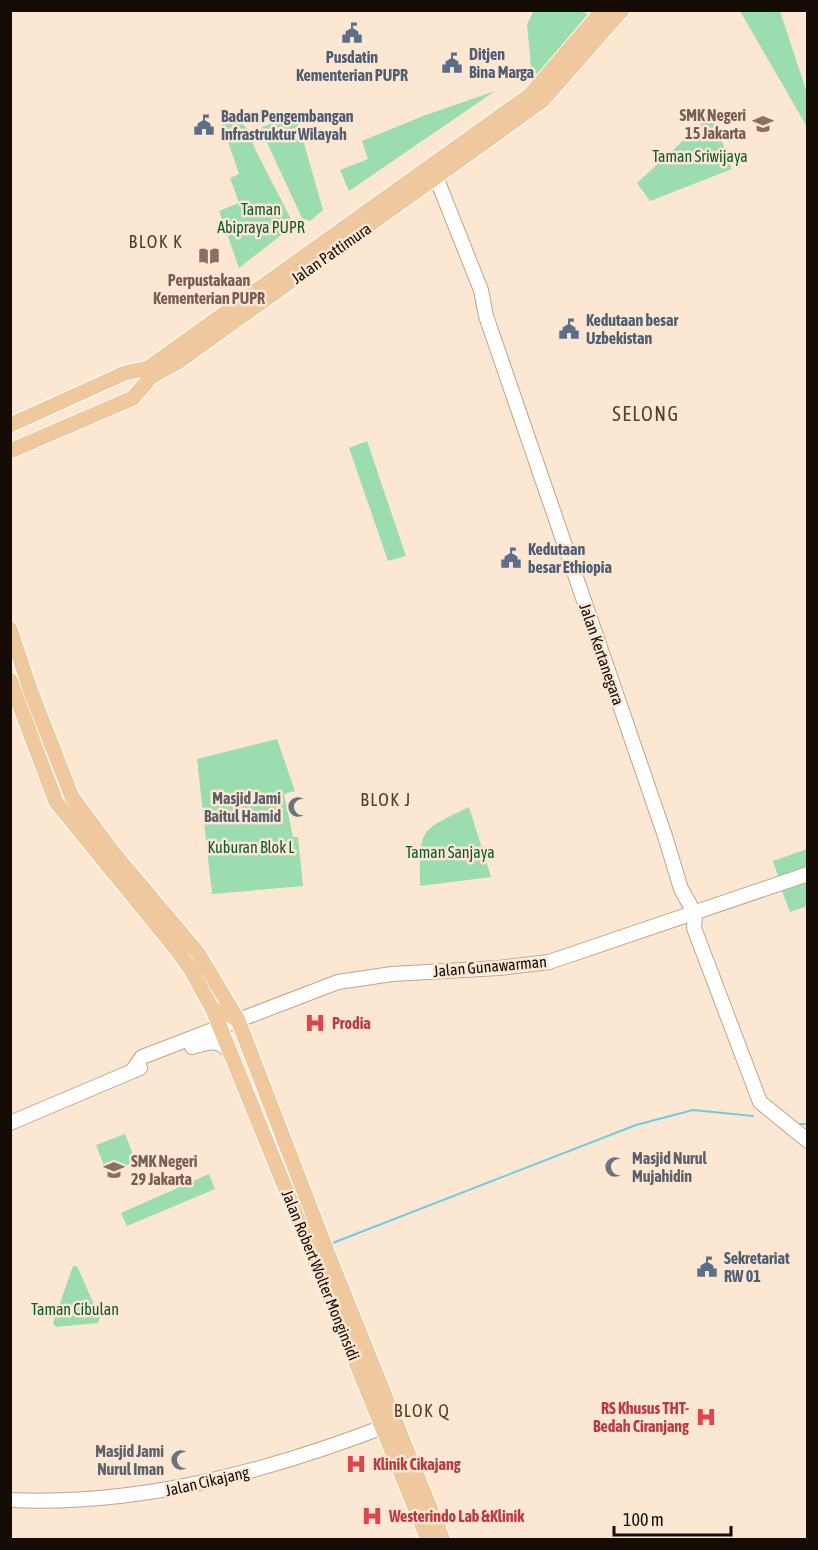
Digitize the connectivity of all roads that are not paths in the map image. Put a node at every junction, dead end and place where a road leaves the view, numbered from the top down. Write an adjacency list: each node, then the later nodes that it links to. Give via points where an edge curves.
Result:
1 (622, 10): 3 (main road, Jalan Pattimura, via 542,100)
2 (601, 11): 3 (main road, Jalan Pattimura, via 530,95)
3 (497, 126): 4 (main road, Jalan Pattimura)
4 (482, 137): 5 (main road, Jalan Pattimura); 6 (main road, Jalan Pattimura)
5 (432, 180): 6 (main road, Jalan Pattimura, via 178,362); 15 (street, Jalan Kertanegara, via 481,290 486,316)
6 (150, 372): 7 (main road, Jalan Pattimura, via 125,373); 8 (main road); 9 (main road, via 67,421); 10 (main road, Jalan Pattimura, via 133,398)
7 (10, 425)
8 (10, 435)
9 (10, 444)
10 (10, 451)
11 (10, 629): 13 (main road, Jalan Robert Wolter Monginsidi, via 72,797)
12 (10, 680): 13 (main road, Jalan Robert Wolter Monginsidi, via 56,802)
13 (107, 857): 18 (main road, Jalan Robert Wolter Monginsidi, via 191,970); 19 (main road, Jalan Robert Wolter Monginsidi, via 198,953)
14 (807, 874): 16 (street, Jalan Gunawarman)
15 (681, 889): 16 (street, Jalan Kertanegara); 17 (street)
16 (695, 914): 17 (street, Jalan Gunawarman); 24 (street, Jalan Kertanegara, via 694,928 760,1102)
17 (673, 921): 19 (street, Jalan Gunawarman, via 549,962 338,982)
18 (213, 1010): 19 (main road); 20 (main road, Jalan Robert Wolter Monginsidi)
19 (238, 1020): 20 (street, Jalan Gunawarman); 25 (main road, Jalan Robert Wolter Monginsidi)
20 (220, 1027): 21 (main road, Jalan Robert Wolter Monginsidi); 22 (street, Jalan Gunawarman, via 142,1058)
21 (232, 1054): 22 (street, via 214,1041); 25 (main road, Jalan Robert Wolter Monginsidi)
22 (132, 1071): 23 (street)
23 (10, 1123)
24 (807, 1141)
25 (389, 1425): 26 (street, Jalan Cikajang, via 255,1470 158,1492 122,1498); 27 (main road, Jalan Robert Wolter Monginsidi)
26 (10, 1500)
27 (435, 1538)

